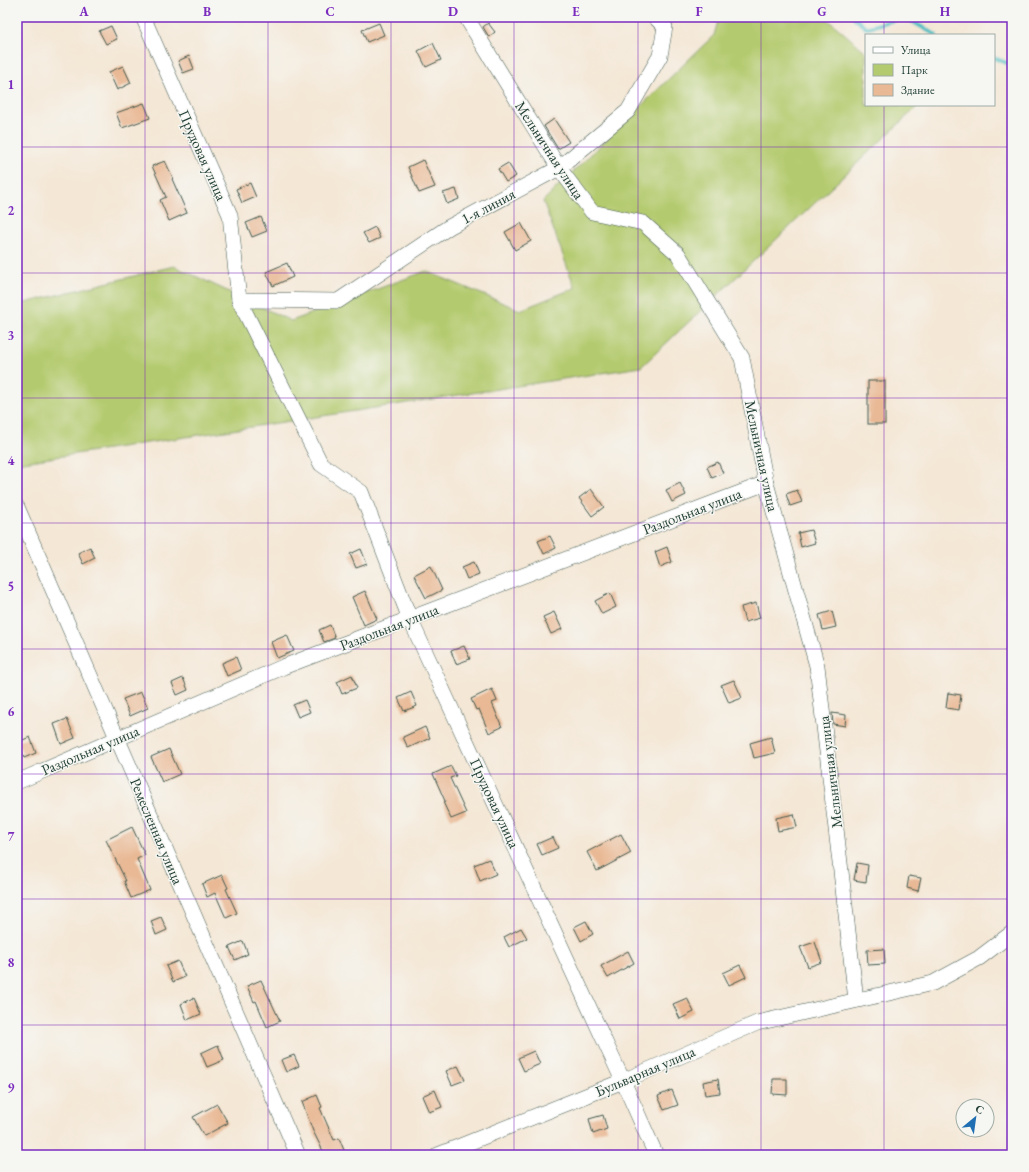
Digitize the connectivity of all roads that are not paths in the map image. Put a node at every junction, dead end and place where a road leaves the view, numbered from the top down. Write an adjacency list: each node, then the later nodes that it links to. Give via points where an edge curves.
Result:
1 (142, 17): 5 (street, Прудовая улица, via 230,215)
2 (466, 17): 4 (street, Мельничная улица)
3 (655, 17): 4 (street, 1-я линия, via 664,27 660,56 628,111)
4 (558, 168): 5 (street, 1-я линия, via 449,227 338,301); 6 (street, Мельничная улица, via 592,212 643,223 678,254 742,358)
5 (240, 300): 8 (street, Прудовая улица, via 321,464 361,492)
6 (766, 483): 8 (street, Раздольная улица); 12 (street, Мельничная улица, via 818,666)
7 (17, 507): 9 (street, Ремесленная улица)
8 (410, 619): 9 (street, Раздольная улица, via 283,667); 13 (street, Прудовая улица)
9 (117, 739): 10 (street, Раздольная улица); 14 (street, Ремесленная улица)
10 (17, 782)
11 (1012, 933): 12 (street, Бульварная улица, via 979,958 933,983)
12 (856, 1000): 13 (street, Бульварная улица, via 757,1023)
13 (623, 1081): 15 (street, Бульварная улица); 16 (street, Прудовая улица)
14 (298, 1155)
15 (438, 1155)
16 (656, 1155)

